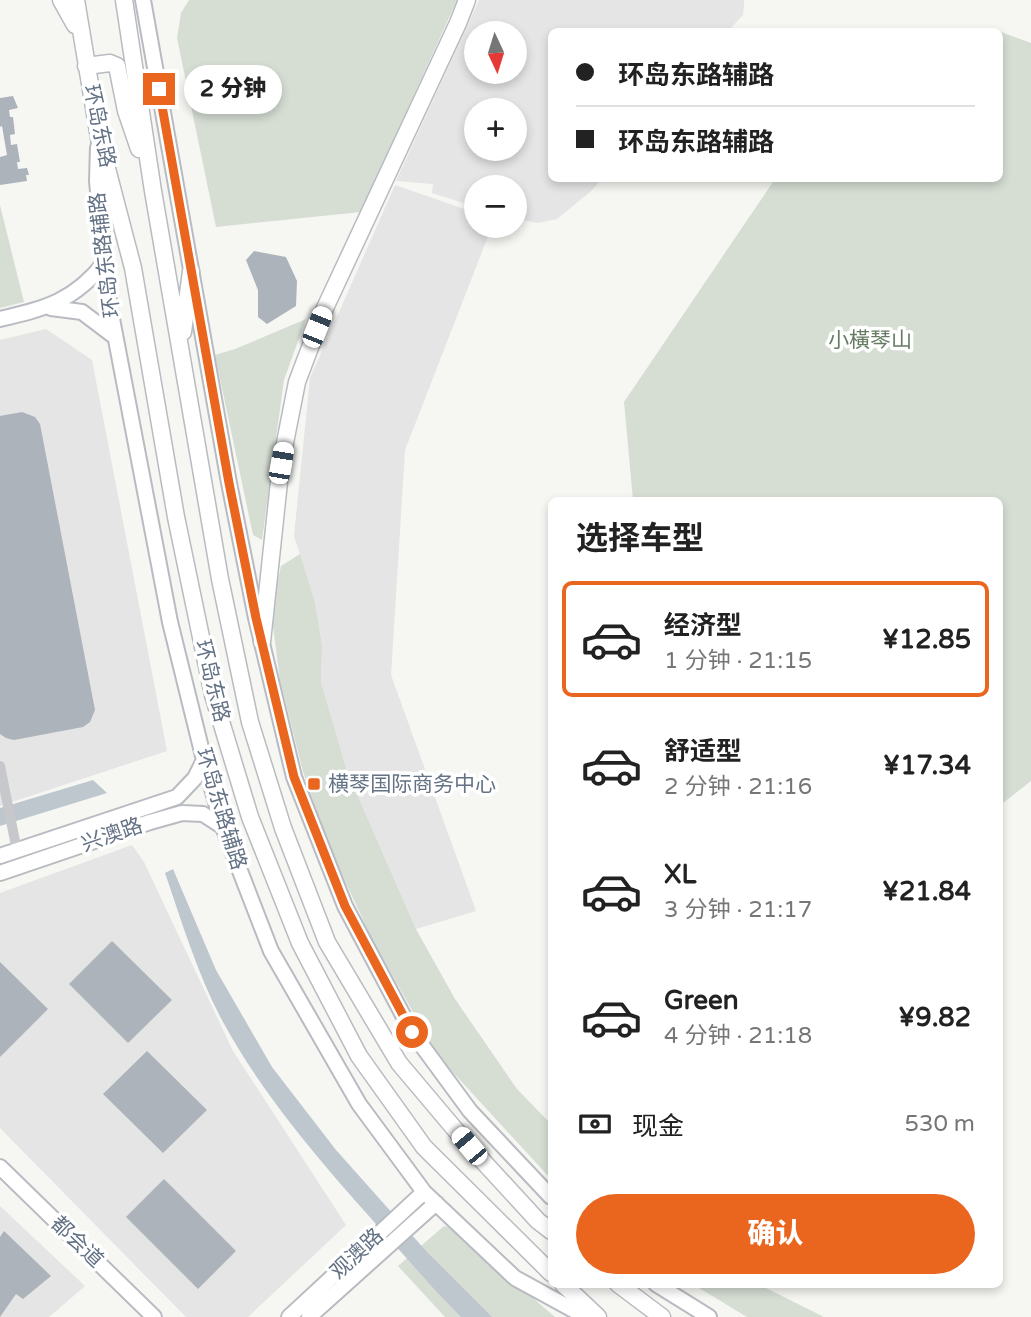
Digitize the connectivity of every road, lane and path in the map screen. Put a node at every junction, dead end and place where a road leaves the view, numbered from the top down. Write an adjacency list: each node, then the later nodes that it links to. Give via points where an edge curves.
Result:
1 (61, 0): 8 (main road)
2 (76, 0): 8 (main road, 环岛东路)
3 (124, 0): 11 (main road, 环岛东路)
4 (144, 0): 7 (main road)
5 (155, 0): 7 (main road)
6 (467, 0): 18 (main road, via 309,346 281,463)
7 (147, 24): 13 (main road)
8 (81, 37): 9 (main road, 环岛东路)
9 (86, 66): 10 (main road, 环岛东路); 11 (main road, via 117,66 126,111)
10 (99, 138): 12 (main road, 环岛东路辅路, via 97,181); 30 (main road, 环岛东路, via 133,268 176,517 213,695 250,817 295,930 359,1056 424,1147)
11 (153, 191): 17 (main road, 环岛东路)
12 (105, 262): 14 (main road, via 73,294); 16 (main road, 环岛东路辅路)
13 (191, 271): 17 (main road); 18 (main road)
14 (47, 308): 15 (main road); 16 (main road, via 82,312)
15 (0, 319)
16 (115, 337): 19 (main road, 环岛东路辅路, via 170,622)
17 (181, 348): 29 (main road, 环岛东路, via 220,579 250,722 283,828 327,942 399,1063)
18 (262, 642): 27 (main road, via 294,777 345,906 412,1032 470,1111)
19 (204, 760): 21 (main road, 环岛东路辅路); 22 (main road, 兴澳路, via 177,797)
20 (0, 766): 22 (street)
21 (223, 827): 24 (main road, 兴澳路, via 203,814 182,813); 26 (main road, 环岛东路辅路, via 271,951 359,1104)
22 (17, 851): 23 (main road, 兴澳路)
23 (0, 856)
24 (0, 873)
25 (0, 1167): 34 (main road, 都会道)
26 (424, 1192): 28 (main road, 环岛东路辅路); 35 (main road, 观澳路)
27 (548, 1195)
28 (436, 1203): 36 (main road, 观澳路); 37 (main road, 环岛东路辅路, via 515,1278)
29 (548, 1229)
30 (548, 1270)
31 (567, 1288): 38 (main road)
32 (623, 1288): 39 (main road)
33 (662, 1288): 40 (main road)
34 (154, 1317)
35 (289, 1317)
36 (309, 1317)
37 (586, 1317)
38 (598, 1317)
39 (662, 1317)
40 (709, 1317)

